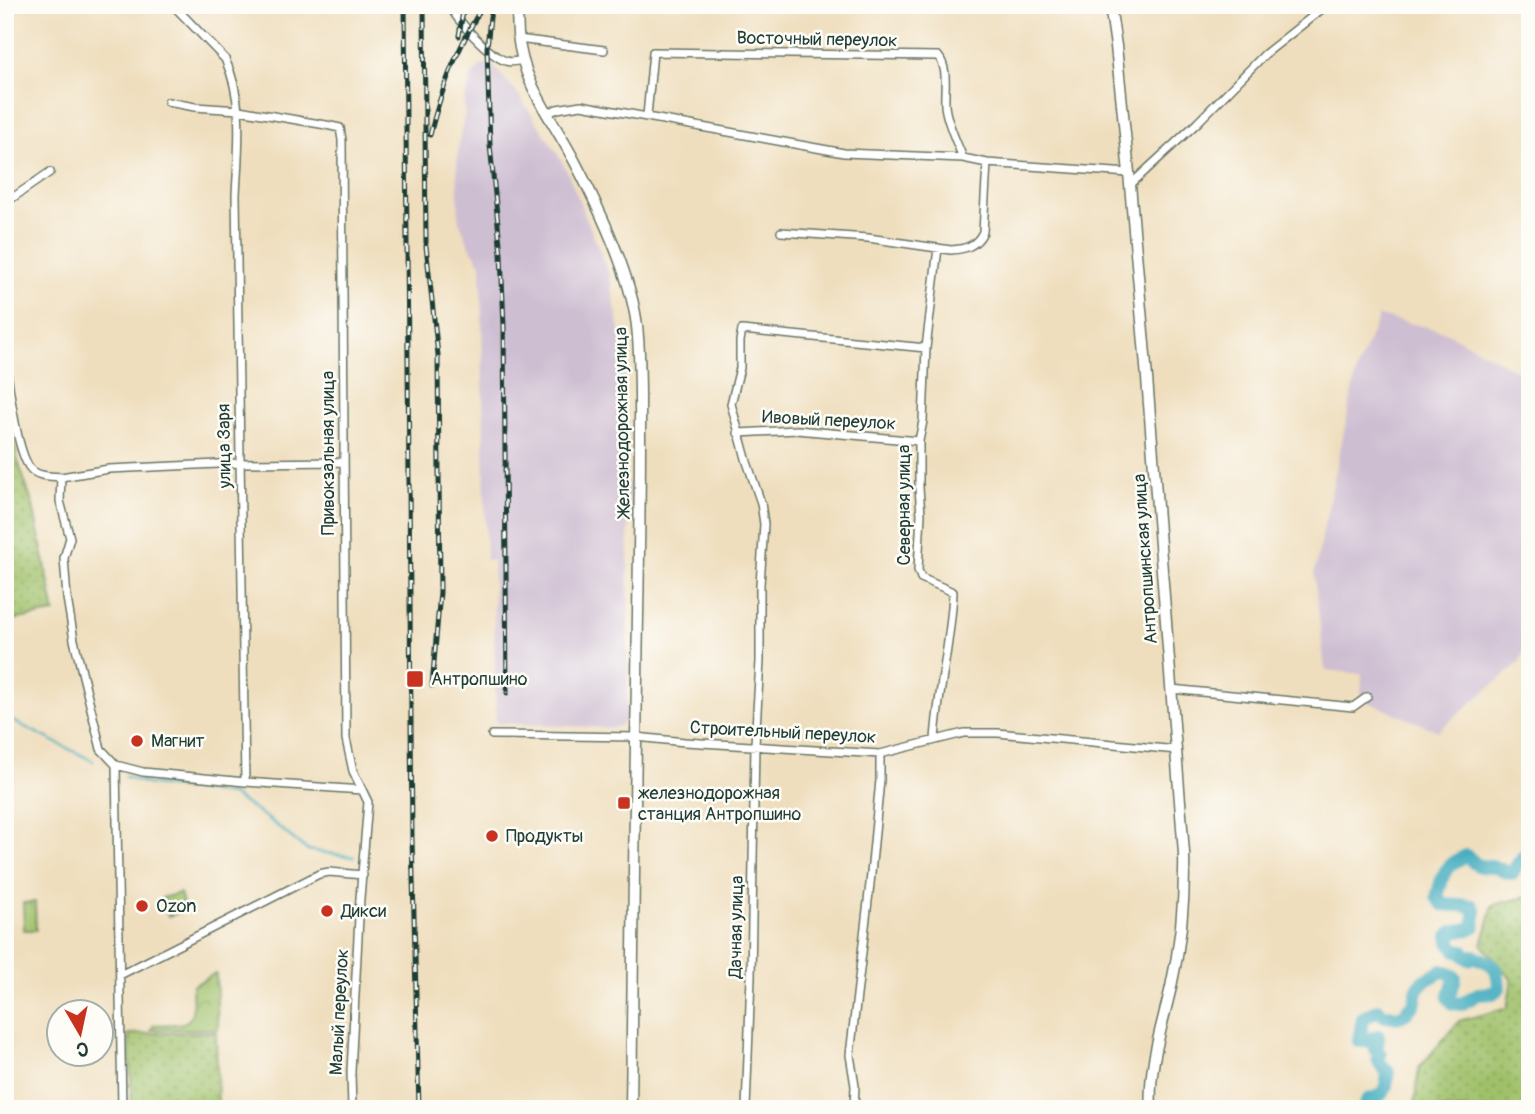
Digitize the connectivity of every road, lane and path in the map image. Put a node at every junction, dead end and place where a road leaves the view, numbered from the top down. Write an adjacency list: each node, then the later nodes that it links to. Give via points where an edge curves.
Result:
1 (173, 5): 10 (street, улица Заря, via 225,59)
2 (450, 5): 8 (street, via 499,58)
3 (518, 5): 6 (street, Железнодорожная улица)
4 (1110, 5): 16 (street, Антропшинская улица)
5 (1327, 5): 17 (street, via 1265,54)
6 (518, 39): 7 (street); 8 (street, Железнодорожная улица)
7 (604, 50)
8 (523, 60): 11 (street, Железнодорожная улица)
9 (168, 102): 10 (street)
10 (239, 110): 25 (street, Привокзальная улица, via 340,128); 26 (street, улица Заря)
11 (546, 114): 12 (street, via 581,105); 31 (street, Железнодорожная улица, via 595,203 628,285 637,323)
12 (647, 116): 13 (street, via 844,153); 13 (street, Восточный переулок, via 653,52 938,56 945,73 945,108)
13 (963, 158): 14 (street)
14 (987, 163): 16 (street); 20 (street, via 979,240 963,249)
15 (50, 172): 18 (street)
16 (1129, 173): 17 (street, Антропшинская улица)
17 (1129, 185): 28 (street, Антропшинская улица)
18 (5, 203)
19 (781, 232): 20 (street)
20 (938, 248): 21 (street, Северная улица)
21 (926, 348): 23 (street, via 743,330 740,368 730,404); 24 (street, Северная улица)
22 (5, 359): 27 (street, via 20,446 29,467 37,474)
23 (738, 433): 24 (street, Ивовый переулок, via 797,430); 33 (street, Дачная улица, via 764,524)
24 (919, 441): 32 (street, Северная улица, via 918,570 921,578 953,592)
25 (344, 462): 26 (street); 38 (street, Привокзальная улица, via 346,739)
26 (240, 463): 27 (street, via 109,469); 37 (street, улица Заря)
27 (61, 477): 36 (street, via 60,501 70,538 64,558 74,640 101,749)
28 (1171, 689): 29 (street, via 1353,707); 34 (street, Антропшинская улица)
29 (1367, 697)
30 (492, 735): 31 (street, Строительный переулок)
31 (636, 737): 33 (street, Строительный переулок); 43 (street, Железнодорожная улица)
32 (935, 740): 34 (street, Строительный переулок, via 964,733 998,733); 35 (street, Строительный переулок)
33 (755, 745): 35 (street, Строительный переулок); 44 (street, Дачная улица)
34 (1177, 750): 46 (street, Антропшинская улица, via 1185,891 1180,944 1154,1055)
35 (880, 754): 45 (street, via 850,1055)
36 (115, 768): 37 (street); 40 (street)
37 (245, 782): 38 (street)
38 (362, 790): 39 (street, Привокзальная улица, via 368,802)
39 (363, 875): 40 (street, via 319,874); 42 (street, Малый переулок)
40 (120, 975): 41 (street)
41 (122, 1109)
42 (352, 1109)
43 (631, 1109)
44 (746, 1109)
45 (854, 1109)
46 (1151, 1109)

